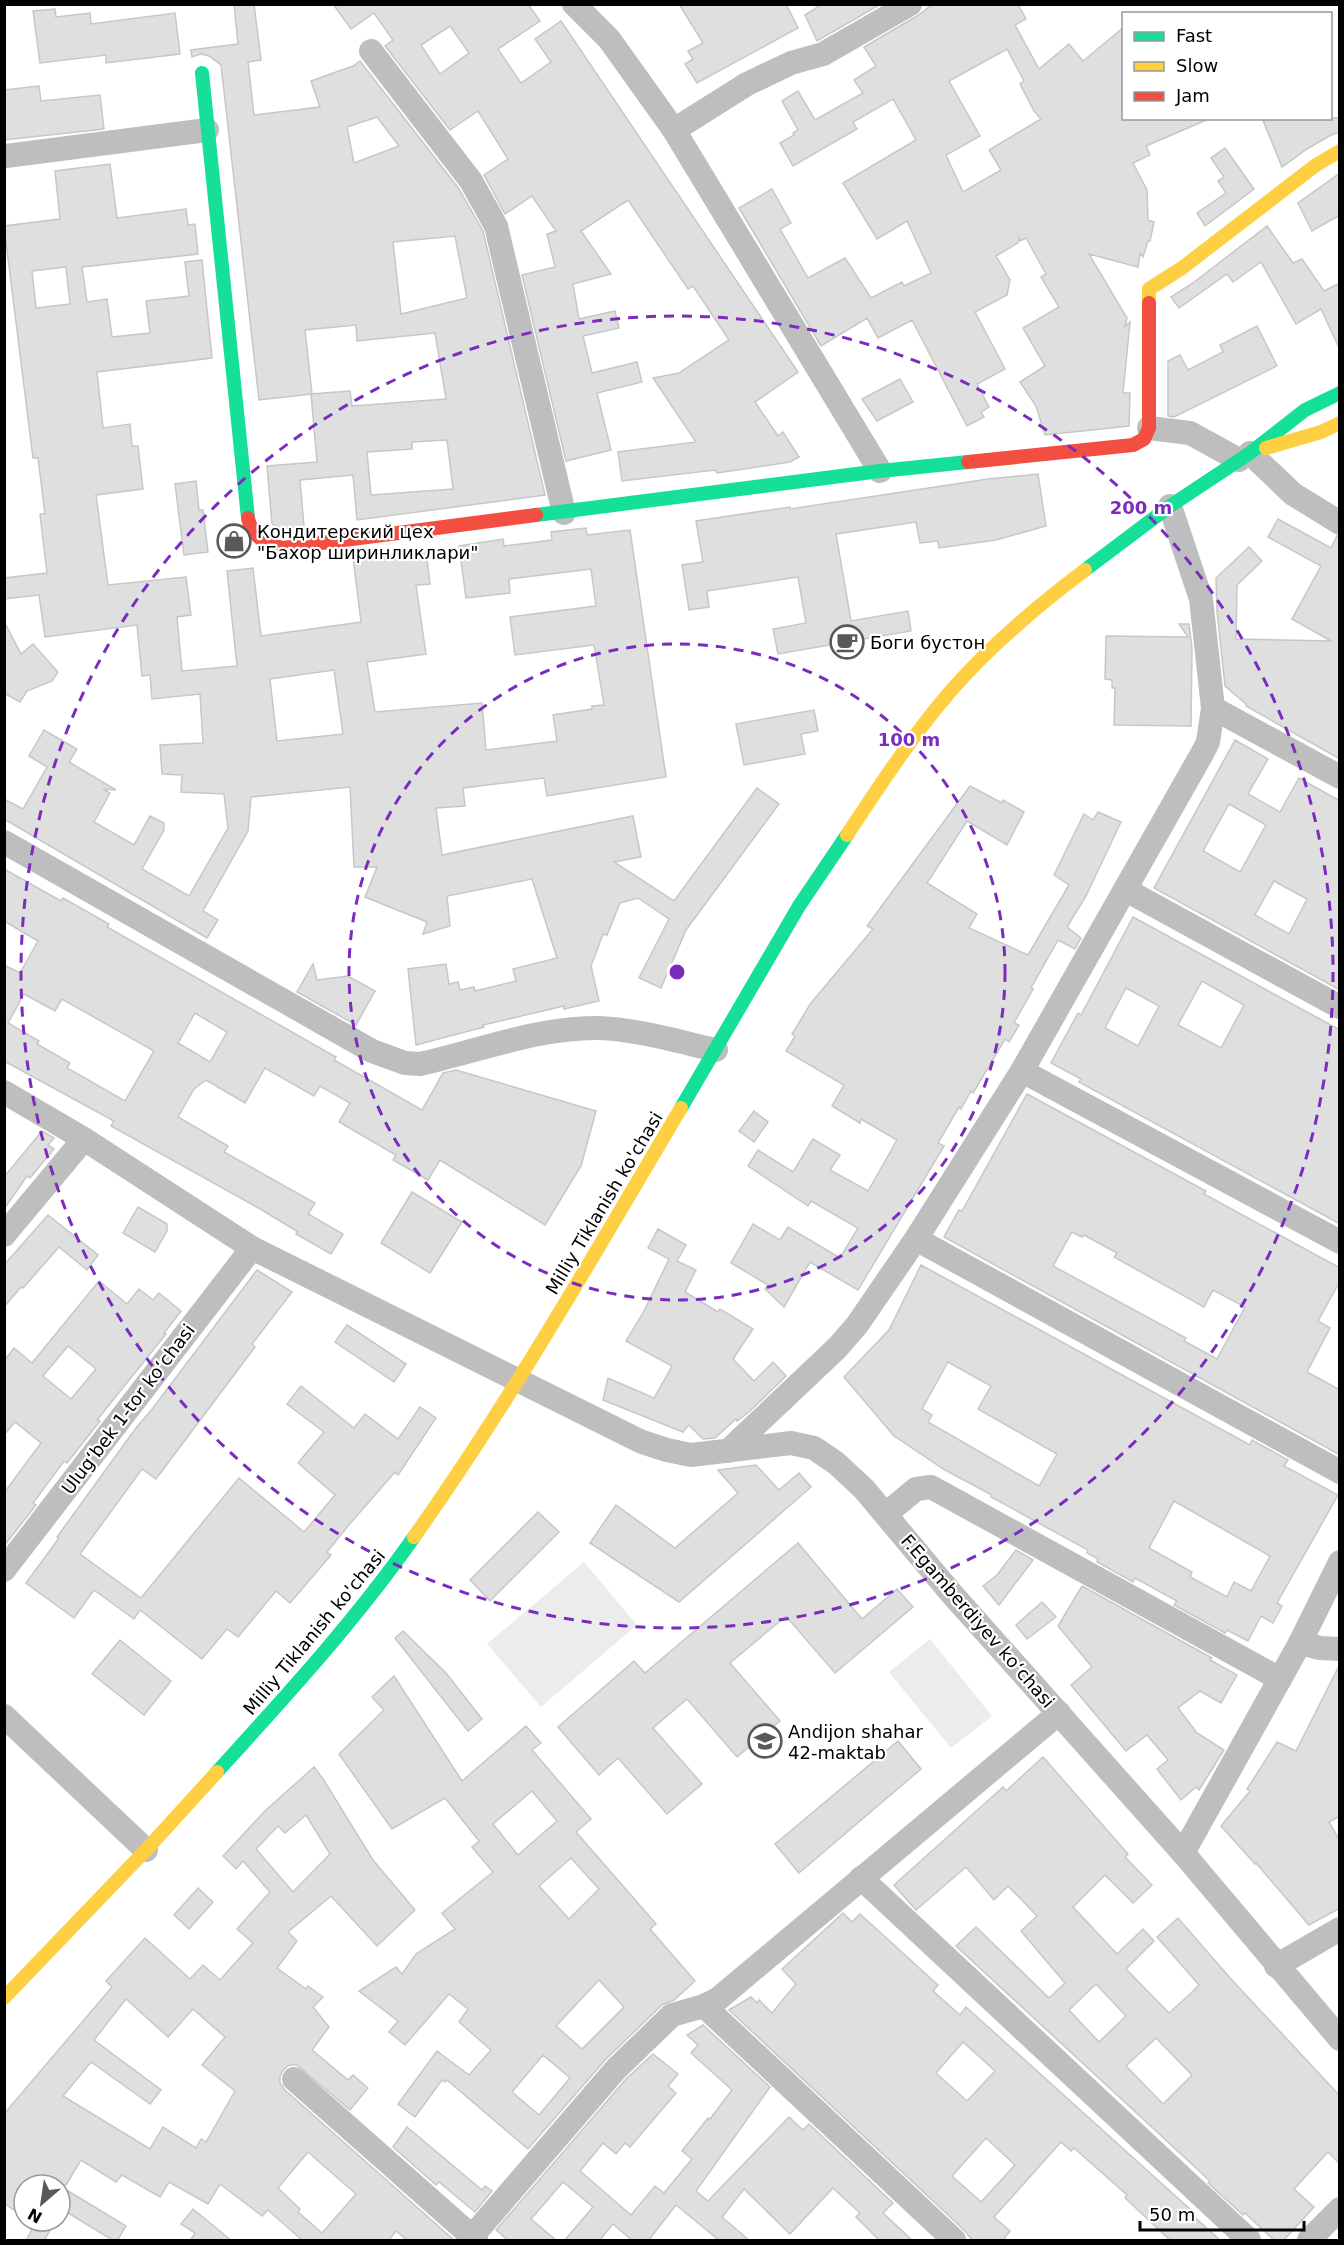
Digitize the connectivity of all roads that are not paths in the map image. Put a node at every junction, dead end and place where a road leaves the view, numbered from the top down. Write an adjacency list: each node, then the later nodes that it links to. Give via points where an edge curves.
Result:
1 (574, 4): 6 (street, via 609,39)
2 (910, 4): 6 (street, via 823,54 791,63 747,84)
3 (371, 51): 15 (street, via 471,181 496,226)
4 (202, 73): 5 (main road)
5 (207, 130): 8 (street); 15 (main road, via 248,522 259,539 283,548)
6 (674, 130): 13 (street)
7 (1340, 151): 11 (main road, via 1149,289)
8 (6, 156)
9 (1340, 393): 12 (main road, Milliy Tiklanish ko'chasi, via 1305,410)
10 (1340, 423): 12 (main road, Milliy Tiklanish ko'chasi)
11 (1149, 428): 12 (street, via 1190,433); 13 (main road, via 1145,440 1133,445)
12 (1244, 457): 14 (main road, Milliy Tiklanish ko'chasi); 16 (street)
13 (880, 471): 15 (main road)
14 (1170, 506): 17 (street, via 1201,599); 22 (main road, Milliy Tiklanish ko'chasi, via 1032,610 949,693 882,782 799,906)
15 (564, 513)
16 (1340, 523)
17 (1213, 708): 18 (street); 20 (street, via 1208,742)
18 (1340, 777)
19 (4, 842): 22 (street, via 372,1051 405,1063 420,1064 534,1036 602,1028)
20 (1126, 890): 21 (street); 23 (street)
21 (1340, 1007)
22 (716, 1050): 30 (main road, Milliy Tiklanish ko'chasi)
23 (1022, 1071): 27 (street); 28 (street)
24 (4, 1092): 25 (street, F.Egamberdiyev kо‘chasi)
25 (84, 1139): 26 (street); 29 (street, F.Egamberdiyev kо‘chasi)
26 (4, 1235)
27 (916, 1239): 31 (street, via 837,1348); 32 (street)
28 (1340, 1242)
29 (252, 1248): 30 (street, F.Egamberdiyev kо‘chasi); 35 (street, Ulug‘bek 1-tor koʻchasi)
30 (518, 1381): 31 (street, F.Egamberdiyev kо‘chasi, via 642,1442 691,1455); 41 (main road, Milliy Tiklanish ko'chasi, via 378,1589)
31 (728, 1451): 33 (street, F.Egamberdiyev kо‘chasi, via 791,1443 814,1448 836,1463)
32 (1340, 1472)
33 (886, 1514): 38 (street, via 916,1489 931,1487); 39 (street, F.Egamberdiyev kо‘chasi)
34 (1340, 1562): 36 (street)
35 (4, 1570)
36 (1300, 1642): 37 (street); 38 (street)
37 (1340, 1649)
38 (1280, 1679): 42 (street)
39 (1059, 1713): 42 (street, F.Egamberdiyev kо‘chasi); 43 (street)
40 (4, 1716): 41 (street)
41 (146, 1850): 46 (main road, Milliy Tiklanish ko'chasi)
42 (1183, 1853): 45 (street, F.Egamberdiyev kо‘chasi)
43 (861, 1878): 47 (street, via 718,1999); 53 (street)
44 (1340, 1929): 45 (street)
45 (1276, 1966): 48 (street, F.Egamberdiyev kо‘chasi)
46 (4, 1998)
47 (704, 2006): 51 (street, via 672,2015 616,2069); 52 (street)
48 (1340, 2039)
49 (294, 2079): 51 (street)
50 (1340, 2208): 54 (street)
51 (472, 2239)
52 (954, 2241)
53 (1250, 2241)
54 (1309, 2241)

